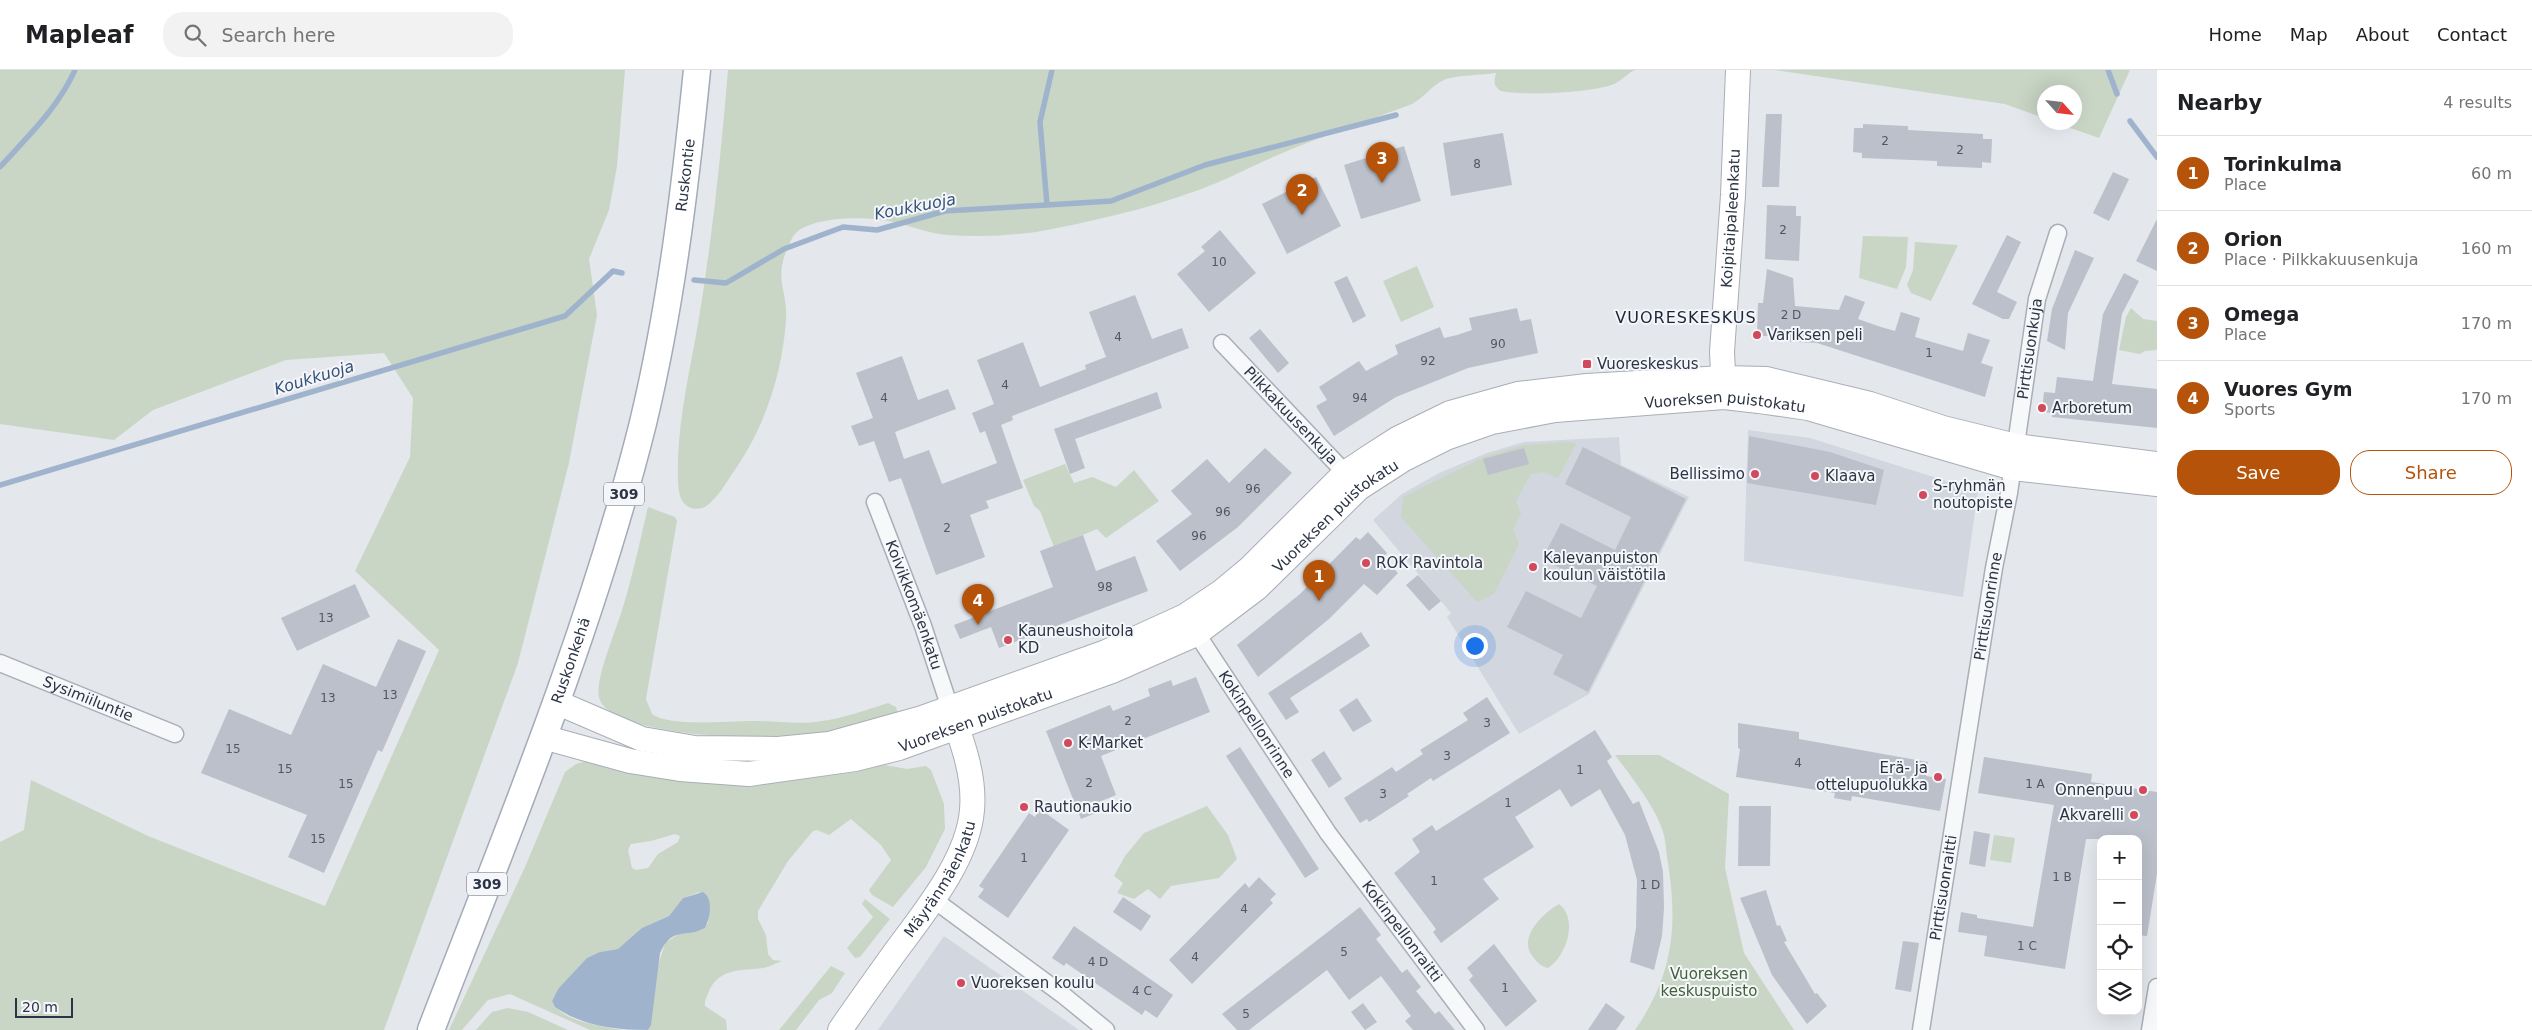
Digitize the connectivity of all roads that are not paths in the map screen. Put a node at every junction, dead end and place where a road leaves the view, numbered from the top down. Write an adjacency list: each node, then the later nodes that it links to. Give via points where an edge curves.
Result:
1 (697, 70): 4 (main road, Ruskontie / 309)
2 (1738, 70): 6 (main road, Koipitaipaleenkatu)
3 (2058, 233): 7 (street, Pirttisuonkuja, via 2038,299)
4 (672, 280): 14 (main road, Ruskonkehä / 309, via 643,421 621,505)
5 (1222, 344): 9 (street, Pilkkakuusenkuja)
6 (1723, 387): 7 (main road, Vuoreksen puistokatu); 9 (main road, Vuoreksen puistokatu, via 1492,422 1446,438)
7 (2015, 457): 8 (main road, Vuoreksen puistokatu); 10 (main road, Vuoreksen puistokatu); 18 (street, Pirttisuonrinne)
8 (2157, 464)
9 (1352, 481): 12 (main road, Vuoreksen puistokatu, via 1257,588)
10 (2157, 484)
11 (875, 502): 15 (street, Koivikkomäenkatu)
12 (1191, 625): 15 (main road, Vuoreksen puistokatu, via 1112,671); 19 (street, Kokinpellonrinne)
13 (0, 663): 16 (street, Sysimiiluntie)
14 (556, 702): 15 (main road, Vuoreksen puistokatu, via 642,739 695,748 736,750 829,744 922,718); 17 (main road, Ruskonkehä / 309)
15 (954, 718): 17 (main road, Vuoreksen puistokatu, via 899,748 855,759 749,774 680,769 630,761); 20 (main road, Mäyränmäenkatu, via 968,762 972,810 968,833 959,855)
16 (175, 734)
17 (543, 737): 22 (main road, Ruskonkehä / 309)
18 (1968, 746): 26 (street, Pirttisuonraitti)
19 (1328, 833): 25 (street, Kokinpellonraitti)
20 (933, 899): 23 (main road, Mäyränmäenkatu); 24 (street)
21 (2157, 987): 27 (street)
22 (430, 1030)
23 (840, 1030)
24 (1106, 1030)
25 (1476, 1030)
26 (1921, 1030)
27 (2150, 1030)

